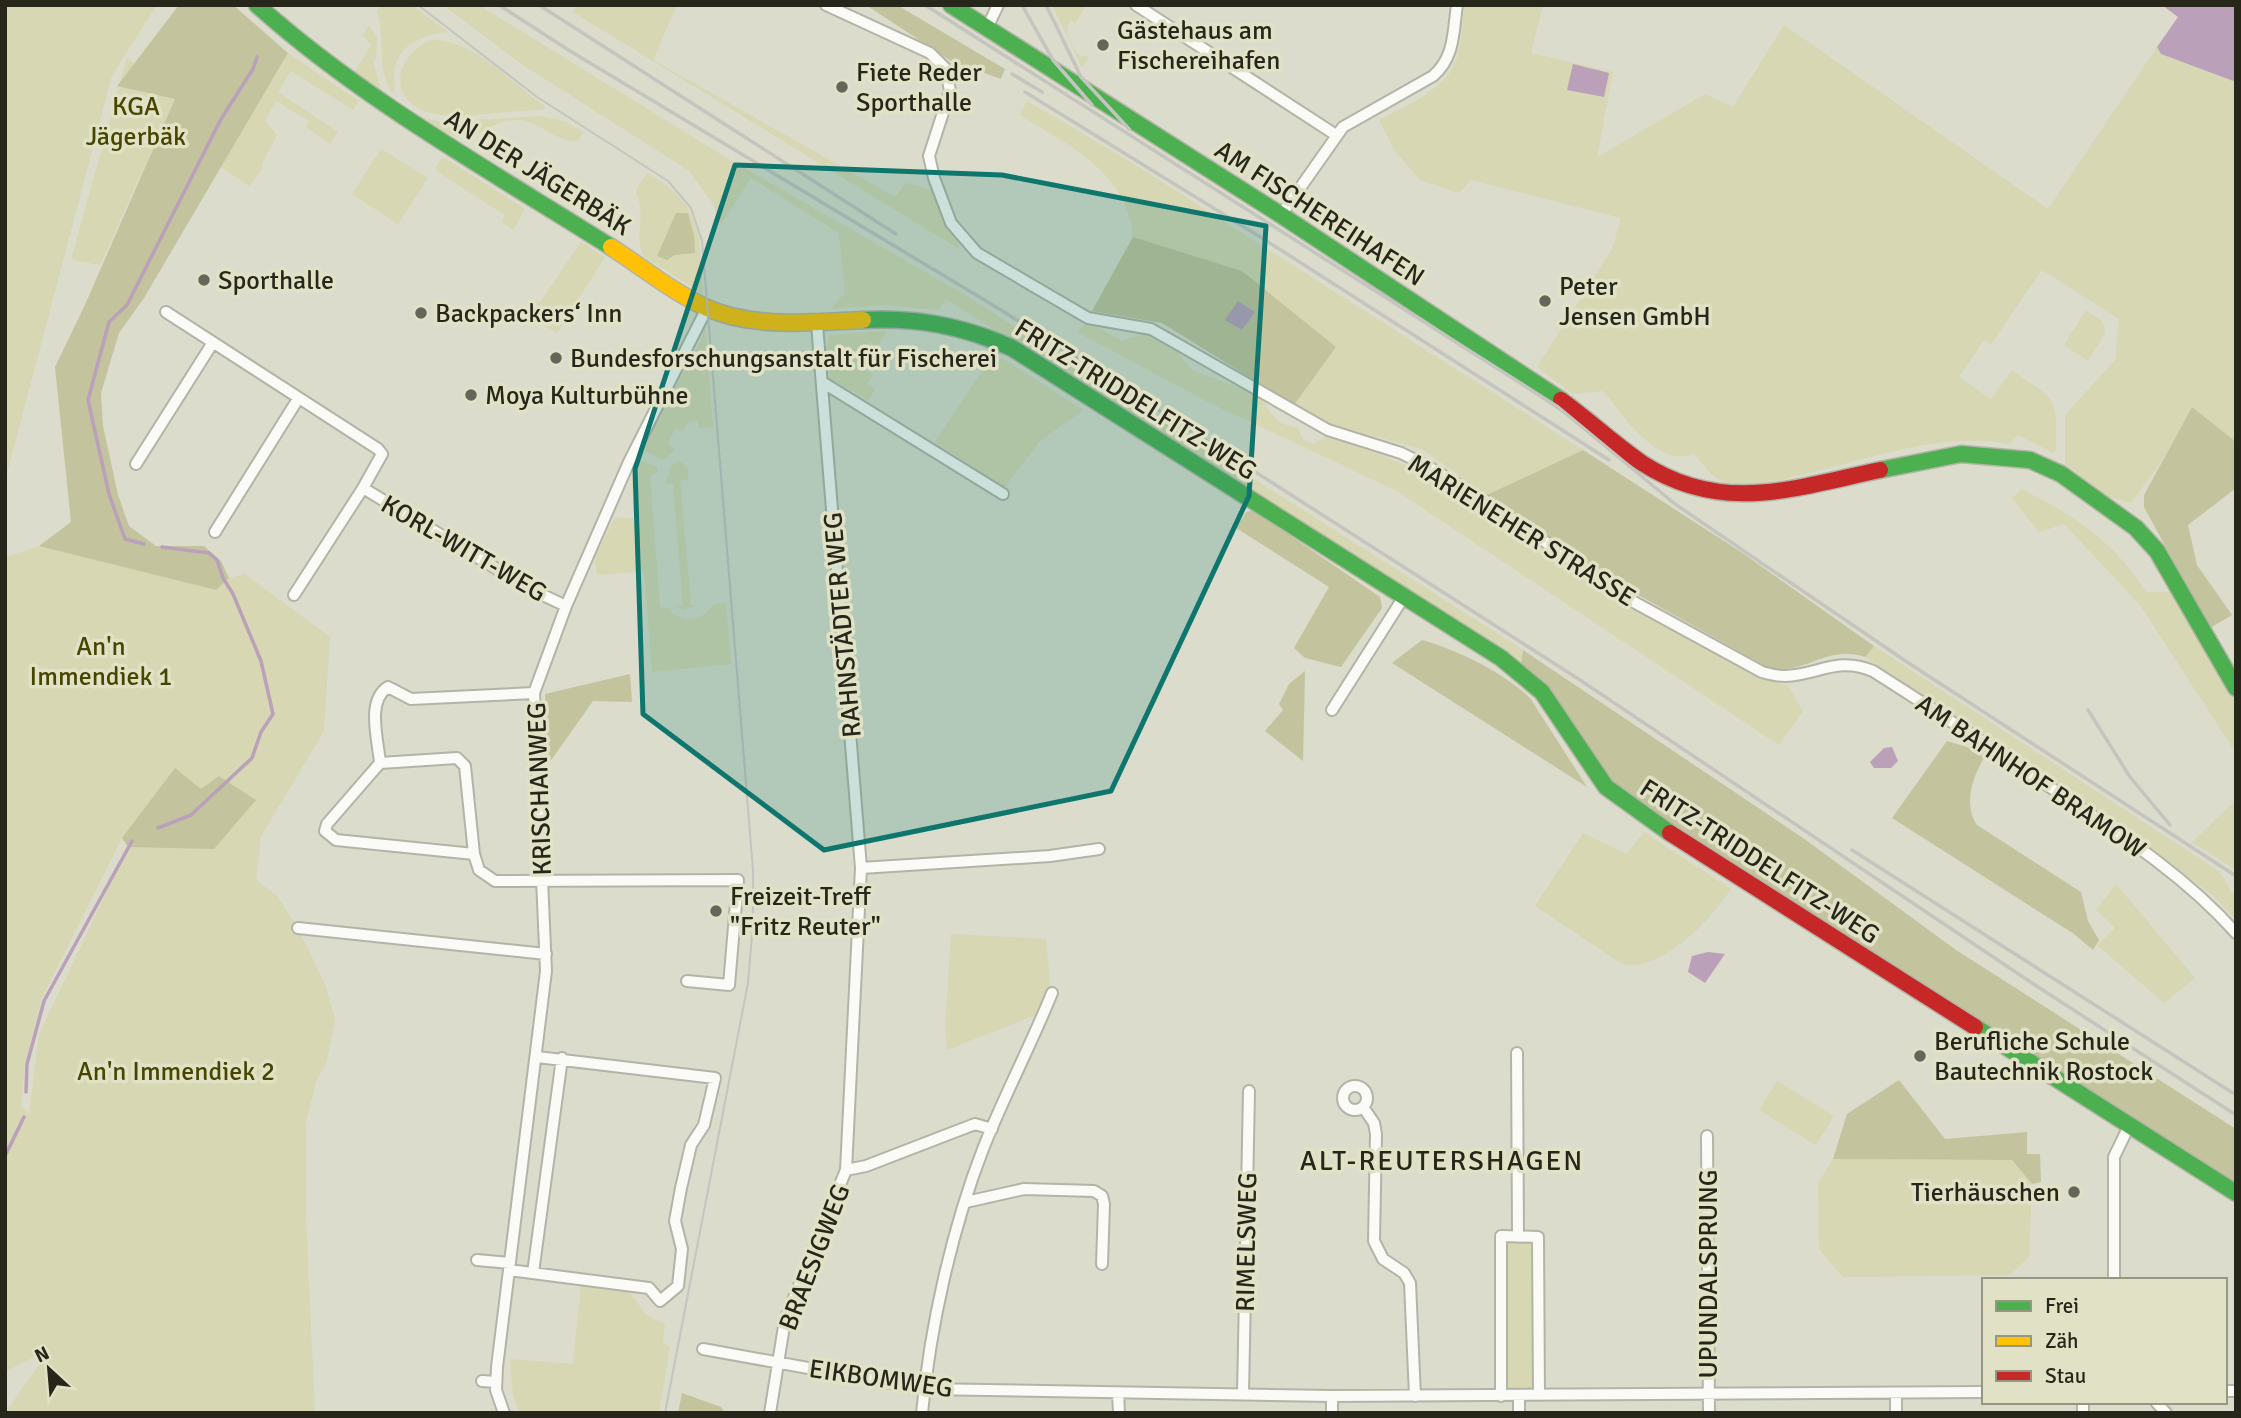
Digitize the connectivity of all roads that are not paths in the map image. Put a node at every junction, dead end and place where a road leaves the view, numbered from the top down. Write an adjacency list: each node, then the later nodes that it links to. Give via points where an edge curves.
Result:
1 (257, 5): 10 (street, AN DER JÄGERBÄK, via 294,38 403,115)
2 (826, 5): 23 (street, MARIENEHER STRASSE, via 930,53 946,69 950,91 929,156 951,223 977,253 1088,318 1150,329 1328,430 1427,466 1632,601 1762,672 1785,676)
3 (951, 5): 7 (street, AM FISCHEREIHAFEN)
4 (998, 5): 7 (street)
5 (1136, 5): 8 (street)
6 (1457, 5): 8 (street, via 1445,66 1357,117)
7 (987, 28): 9 (street, AM FISCHEREIHAFEN)
8 (1336, 135): 9 (street)
9 (1281, 215): 24 (street, AM FISCHEREIHAFEN, via 1563,401 1654,471 1689,487 1758,495 1941,456 2014,457 2061,474 2147,538 2165,561)
10 (707, 308): 12 (street, AN DER JÄGERBÄK, via 769,323); 22 (street, KRISCHANWEG, via 629,463)
11 (166, 312): 13 (street, KORL-WITT-WEG)
12 (817, 324): 14 (street, RAHNSTÄDTER WEG); 21 (street, FRITZ-TRIDDELFITZ-WEG, via 912,320 984,335 1050,371)
13 (212, 344): 15 (street, KORL-WITT-WEG); 16 (street)
14 (822, 382): 18 (street); 30 (street, RAHNSTÄDTER WEG)
15 (298, 399): 17 (street, KORL-WITT-WEG, via 382,454); 19 (street)
16 (136, 464)
17 (363, 488): 20 (street, KORL-WITT-WEG); 22 (street, KORL-WITT-WEG)
18 (1003, 494)
19 (215, 532)
20 (294, 595)
21 (1405, 595): 26 (street); 42 (street, FRITZ-TRIDDELFITZ-WEG, via 1531,681 1552,704 1594,772 1619,799)
22 (566, 606): 25 (street, KRISCHANWEG)
23 (1806, 671): 33 (street, AM BAHNHOF BRAMOW, via 1848,664 1873,671 2167,868)
24 (2236, 688)
25 (534, 693): 27 (street, via 411,699 388,687 375,701); 31 (street, KRISCHANWEG)
26 (1332, 710)
27 (380, 763): 29 (street, via 457,758 465,766); 29 (street, via 327,824 328,836)
28 (1099, 849): 30 (street)
29 (474, 854): 31 (street, via 479,870 495,881)
30 (861, 868): 45 (street, RAHNSTÄDTER WEG)
31 (542, 881): 34 (street, KRISCHANWEG); 35 (street, via 738,880 729,985)
32 (298, 928): 34 (street)
33 (2236, 933)
34 (546, 954): 38 (street, KRISCHANWEG)
35 (687, 981)
36 (1052, 993): 43 (street)
37 (1517, 1053): 48 (street)
38 (537, 1057): 39 (street); 51 (street, KRISCHANWEG)
39 (562, 1059): 52 (street); 52 (street, via 716,1078 681,1188 676,1221 682,1249 678,1286 660,1301 649,1288)
40 (1249, 1091): 61 (street, RIMELSWEG)
41 (1363, 1107): 67 (street, via 1376,1134 1374,1241 1383,1259 1404,1273 1413,1295)
42 (2129, 1126): 46 (street, FRITZ-TRIDDELFITZ-WEG); 53 (street, via 2114,1157)
43 (992, 1129): 45 (street, BRAESIGWEG, via 975,1124); 47 (street)
44 (1707, 1136): 65 (street, UPUNDALSPRUNG)
45 (846, 1170): 55 (street, BRAESIGWEG, via 786,1320)
46 (2236, 1193)
47 (966, 1202): 50 (street, via 1024,1189 1094,1191 1104,1204); 58 (street, via 940,1301)
48 (1518, 1236): 64 (street, via 1538,1237); 68 (street, via 1501,1237)
49 (478, 1260): 51 (street)
50 (1101, 1264)
51 (510, 1266): 52 (street); 57 (street, KRISCHANWEG)
52 (533, 1273)
53 (2114, 1278)
54 (703, 1349): 55 (street, EIKBOMWEG)
55 (779, 1362): 58 (street, EIKBOMWEG); 70 (street, BRAESIGWEG)
56 (482, 1381): 57 (street)
57 (496, 1382): 69 (street, KRISCHANWEG)
58 (924, 1389): 60 (street, EIKBOMWEG); 71 (street)
59 (1982, 1392): 62 (street, EIKBOMWEG)
60 (1118, 1393): 61 (street, EIKBOMWEG); 72 (street)
61 (1243, 1394): 66 (street, EIKBOMWEG)
62 (1896, 1394): 65 (street, EIKBOMWEG); 76 (street)
63 (1519, 1395): 64 (street, EIKBOMWEG); 68 (street, EIKBOMWEG); 74 (street)
64 (1539, 1395): 65 (street, EIKBOMWEG)
65 (1709, 1395): 75 (street, UPUNDALSPRUNG)
66 (1332, 1396): 67 (street, EIKBOMWEG); 73 (street)
67 (1415, 1396): 68 (street, EIKBOMWEG)
68 (1501, 1396)
69 (505, 1413)
70 (770, 1413)
71 (922, 1413)
72 (1119, 1413)
73 (1332, 1413)
74 (1519, 1413)
75 (1709, 1413)
76 (1896, 1413)

